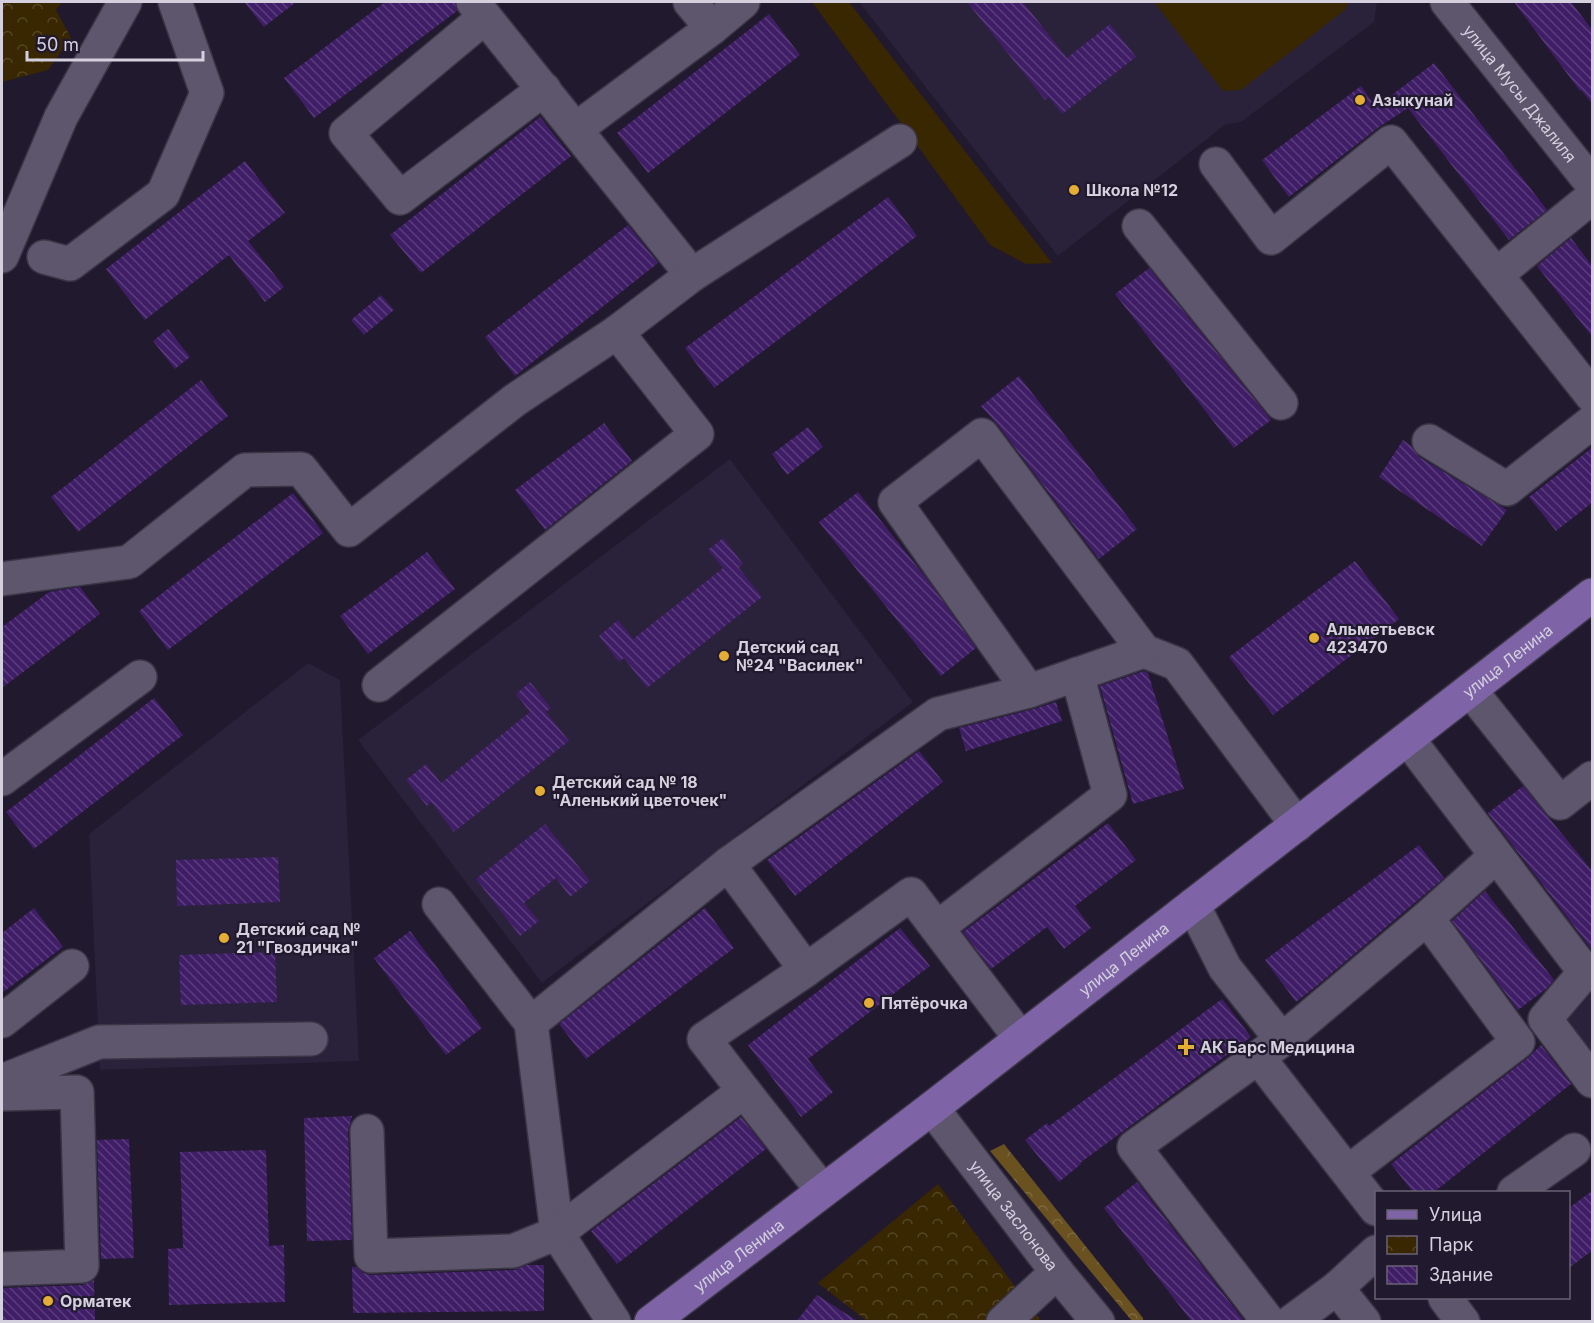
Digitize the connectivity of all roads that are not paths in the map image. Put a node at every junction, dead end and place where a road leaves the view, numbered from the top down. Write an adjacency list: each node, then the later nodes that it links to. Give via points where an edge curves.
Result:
1 (125, 2): 15 (street, via 61,117)
2 (175, 2): 16 (street, via 207,93 163,194 70,264)
3 (690, 2): 7 (street)
4 (743, 2): 7 (street)
5 (1447, 2): 12 (street, улица Мусы Джалиля)
6 (479, 9): 8 (street); 8 (street, via 346,133 400,198)
7 (712, 28): 9 (street)
8 (544, 89): 9 (street)
9 (576, 129): 17 (street)
10 (900, 141): 17 (street)
11 (1216, 164): 18 (street, via 1271,237 1391,142)
12 (1593, 184)
13 (1593, 197): 18 (street)
14 (1139, 226): 21 (street)
15 (2, 256)
16 (44, 257)
17 (692, 275): 19 (street)
18 (1496, 275): 20 (street)
19 (617, 332): 24 (street, via 515,400 349,530 301,470 246,470 129,562); 29 (street, via 698,434)
20 (1593, 396)
21 (1281, 403)
22 (1593, 422): 23 (street, via 1507,489)
23 (1429, 441)
24 (2, 579)
25 (1593, 595): 30 (main road, улица Ленина)
26 (1144, 651): 27 (street); 31 (street, via 982,435 896,502); 35 (street, via 1177,664)
27 (1077, 674): 31 (street); 41 (street, via 1110,795)
28 (140, 676): 34 (street)
29 (380, 685)
30 (1470, 690): 32 (main road, улица Ленина); 33 (street, via 1560,803)
31 (1029, 691): 37 (street, via 938,714)
32 (1408, 739): 35 (main road, улица Ленина); 36 (street)
33 (1593, 778)
34 (2, 779)
35 (1298, 825): 39 (main road, улица Ленина)
36 (1496, 856): 40 (street); 50 (street, via 1585,972 1545,1019)
37 (728, 864): 43 (street); 45 (street)
38 (439, 904): 45 (street)
39 (1193, 905): 47 (main road, улица Ленина); 48 (street)
40 (1427, 918): 48 (street); 56 (street, via 1518,1042)
41 (936, 928): 43 (street, via 911,894); 47 (street)
42 (72, 966): 44 (street)
43 (806, 970): 51 (street, via 704,1039)
44 (2, 1021)
45 (531, 1023): 60 (street)
46 (311, 1039): 49 (street, via 99,1042)
47 (1021, 1039): 53 (main road, улица Ленина)
48 (1270, 1049): 56 (street); 70 (street, via 1134,1147)
49 (2, 1081)
50 (1593, 1081)
51 (744, 1091): 57 (street); 60 (street)
52 (2, 1094): 62 (street, via 77,1092 82,1266)
53 (932, 1108): 57 (main road, улица Ленина); 63 (street, улица Заслонова)
54 (367, 1131): 60 (street, via 371,1256 513,1251)
55 (1574, 1150): 58 (street)
56 (1348, 1172): 59 (street)
57 (822, 1190): 67 (main road, улица Ленина)
58 (1516, 1191)
59 (1375, 1206)
60 (556, 1233): 66 (street)
61 (1375, 1254): 64 (street)
62 (2, 1269)
63 (1057, 1272): 68 (street); 69 (street, улица Заслонова)
64 (1337, 1288): 71 (street); 72 (street)
65 (1446, 1299): 73 (street)
66 (614, 1322)
67 (651, 1322)
68 (1003, 1322)
69 (1098, 1322)
70 (1269, 1322)
71 (1291, 1322)
72 (1364, 1322)
73 (1463, 1322)

